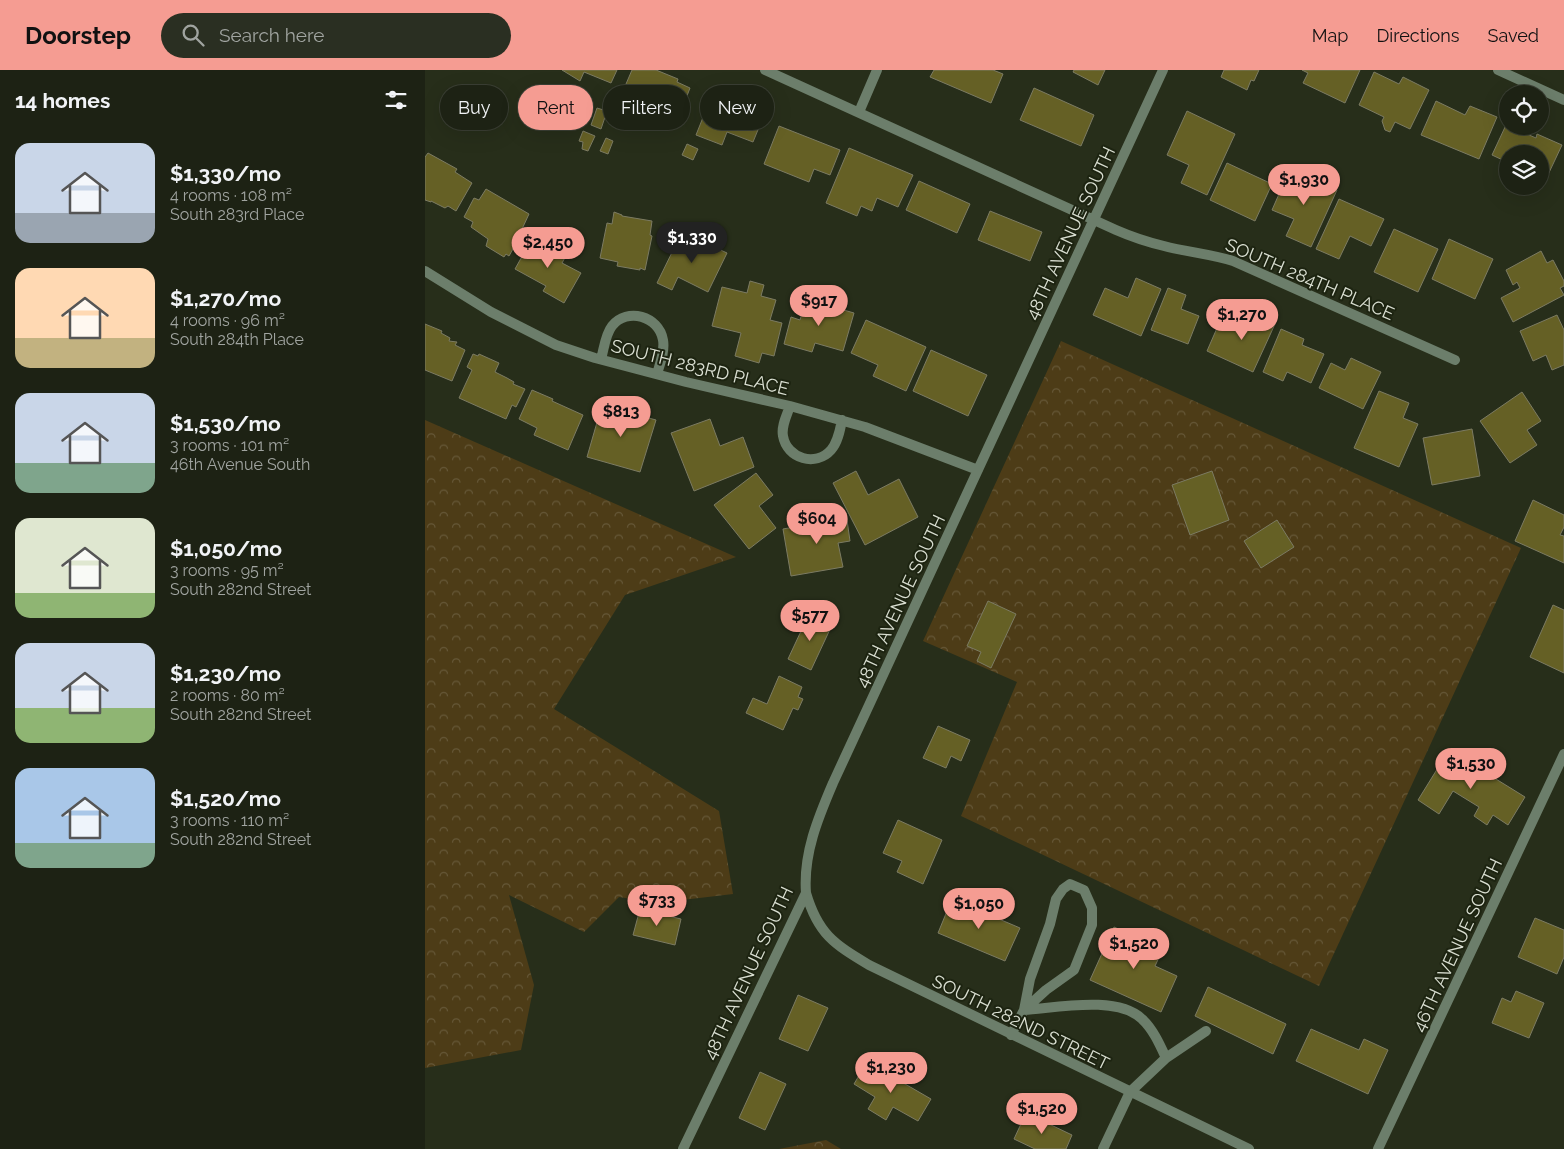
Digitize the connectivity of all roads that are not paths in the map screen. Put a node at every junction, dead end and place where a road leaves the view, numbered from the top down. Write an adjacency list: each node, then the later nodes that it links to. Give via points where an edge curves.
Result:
1 (765, 70): 6 (street, SOUTH 284TH PLACE)
2 (877, 70): 6 (street)
3 (1163, 70): 7 (street, 48TH AVENUE SOUTH)
4 (1498, 70): 5 (street)
5 (1564, 100)
6 (859, 112): 7 (street, SOUTH 284TH PLACE)
7 (1094, 220): 10 (street, SOUTH 284TH PLACE, via 1139,240 1233,261); 14 (street, 48TH AVENUE SOUTH)
8 (425, 271): 9 (street, SOUTH 283RD PLACE, via 491,312 556,345)
9 (601, 359): 11 (street, SOUTH 283RD PLACE); 11 (street, via 612,326 631,316 642,317 660,330 663,341)
10 (1455, 360)
11 (657, 374): 12 (street, SOUTH 283RD PLACE)
12 (790, 406): 13 (street, SOUTH 283RD PLACE); 13 (street, via 783,435 793,454 803,458 824,456 832,449)
13 (842, 420): 14 (street, SOUTH 283RD PLACE)
14 (978, 470): 16 (street, 48TH AVENUE SOUTH, via 819,816 807,860)
15 (1564, 754): 25 (street, 46TH AVENUE SOUTH)
16 (807, 893): 19 (street, SOUTH 282ND STREET, via 820,927 841,948 886,975); 22 (street, 48TH AVENUE SOUTH)
17 (1024, 1010): 17 (street, via 1075,970 1093,925 1092,908 1084,890 1070,884 1056,899 1030,979); 19 (street); 20 (street, via 1093,1005 1127,1010 1144,1020)
18 (1206, 1031): 20 (street)
19 (1011, 1035): 21 (street, SOUTH 282ND STREET)
20 (1167, 1058): 21 (street)
21 (1130, 1092): 23 (street); 24 (street, SOUTH 282ND STREET)
22 (683, 1149)
23 (1103, 1149)
24 (1249, 1149)
25 (1379, 1149)

